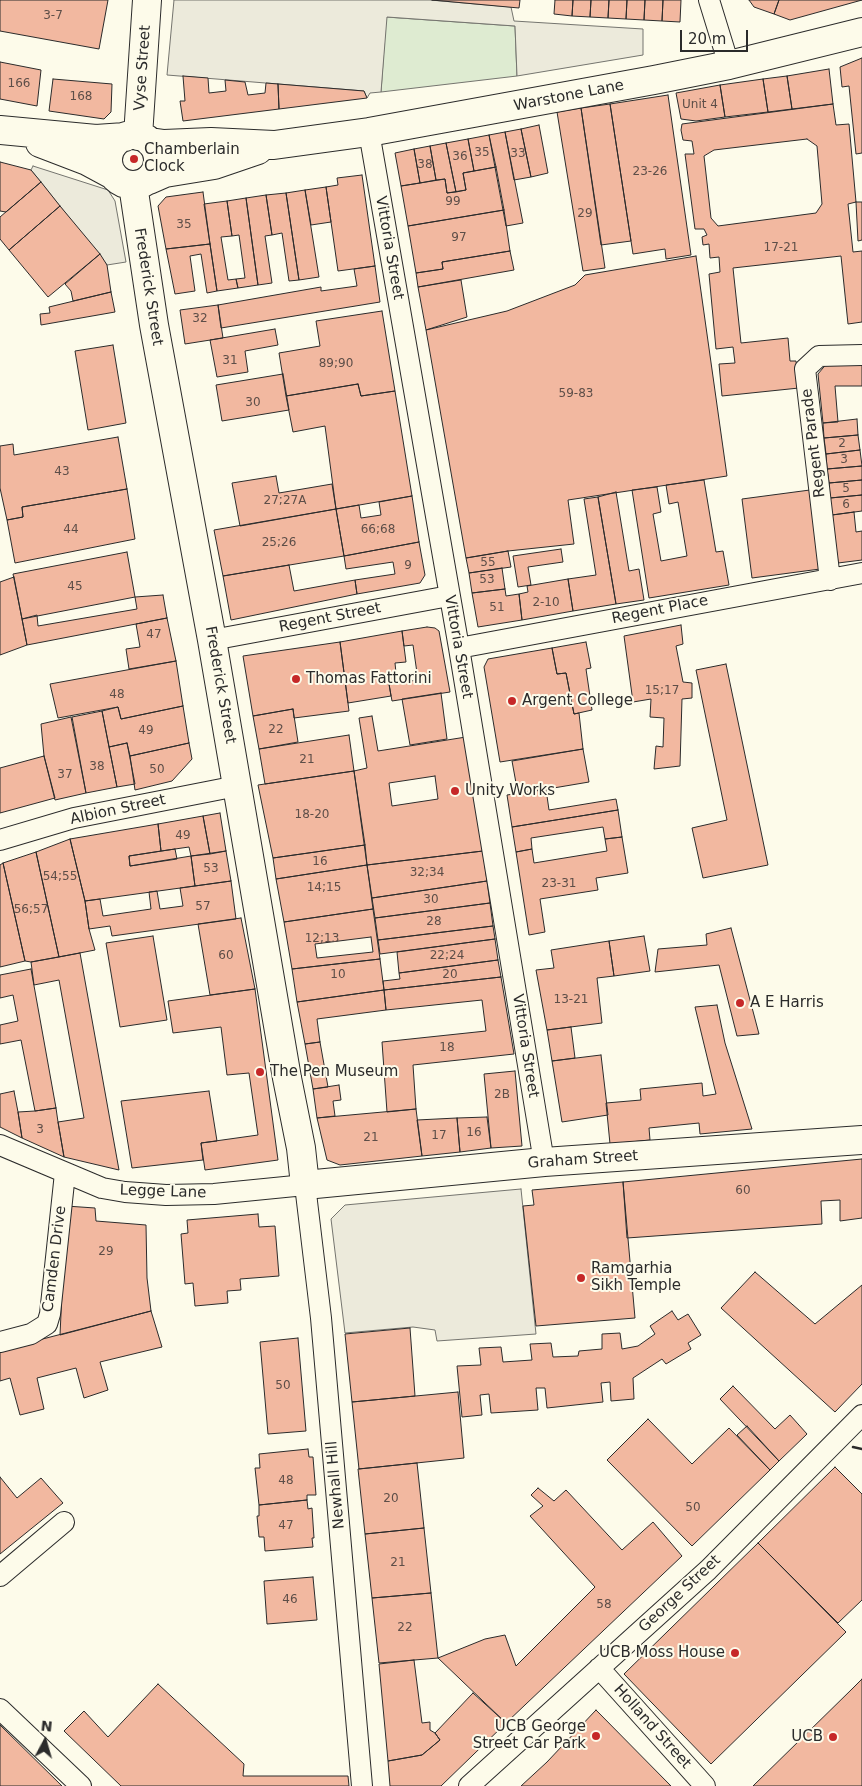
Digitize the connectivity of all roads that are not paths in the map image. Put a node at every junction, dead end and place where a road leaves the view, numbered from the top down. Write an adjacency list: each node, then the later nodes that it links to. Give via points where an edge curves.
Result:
1 (147, 0): 7 (street, Vyse Street)
2 (709, 0): 4 (street)
3 (862, 32): 4 (street, Warstone Lane)
4 (728, 65): 6 (street, Warstone Lane)
5 (7, 131): 7 (street, Warstone Lane, via 96,139); 9 (street, Warstone Lane)
6 (369, 132): 8 (street, Warstone Lane); 13 (street, Vittoria Street)
7 (138, 138): 8 (street, Warstone Lane, via 164,144); 9 (street, via 156,151 158,164 156,171); 9 (street, via 116,142 109,155 110,169)
8 (274, 145): 9 (street, Warstone Lane, via 214,165)
9 (131, 180): 14 (street, Frederick Street)
10 (862, 355): 12 (street, Regent Parade, via 819,356 805,369)
11 (862, 573): 12 (street, Regent Place)
12 (830, 580): 15 (street, Regent Place)
13 (449, 596): 14 (street, Regent Street); 15 (street, Vittoria Street)
14 (212, 640): 16 (street, Frederick Street)
15 (459, 648): 20 (street, Vittoria Street)
16 (237, 786): 17 (street, Albion Street, via 74,818); 22 (street, Frederick Street)
17 (0, 840)
18 (862, 1140): 20 (street, Graham Street)
19 (0, 1144): 21 (street, Legge Lane)
20 (544, 1162): 22 (street, Graham Street)
21 (65, 1173): 22 (street, Legge Lane, via 102,1188 166,1195); 23 (street, Camden Drive, via 50,1314 46,1324 31,1334)
22 (305, 1185): 30 (street, Newhall Hill, via 320,1308)
23 (0, 1342)
24 (862, 1415): 27 (street, George Street, via 708,1570)
25 (64, 1522): 26 (street)
26 (0, 1576)
27 (599, 1668): 31 (street, George Street); 32 (street, Holland Street)
28 (0, 1709): 29 (street)
29 (81, 1786)
30 (362, 1786)
31 (469, 1786)
32 (705, 1786)

